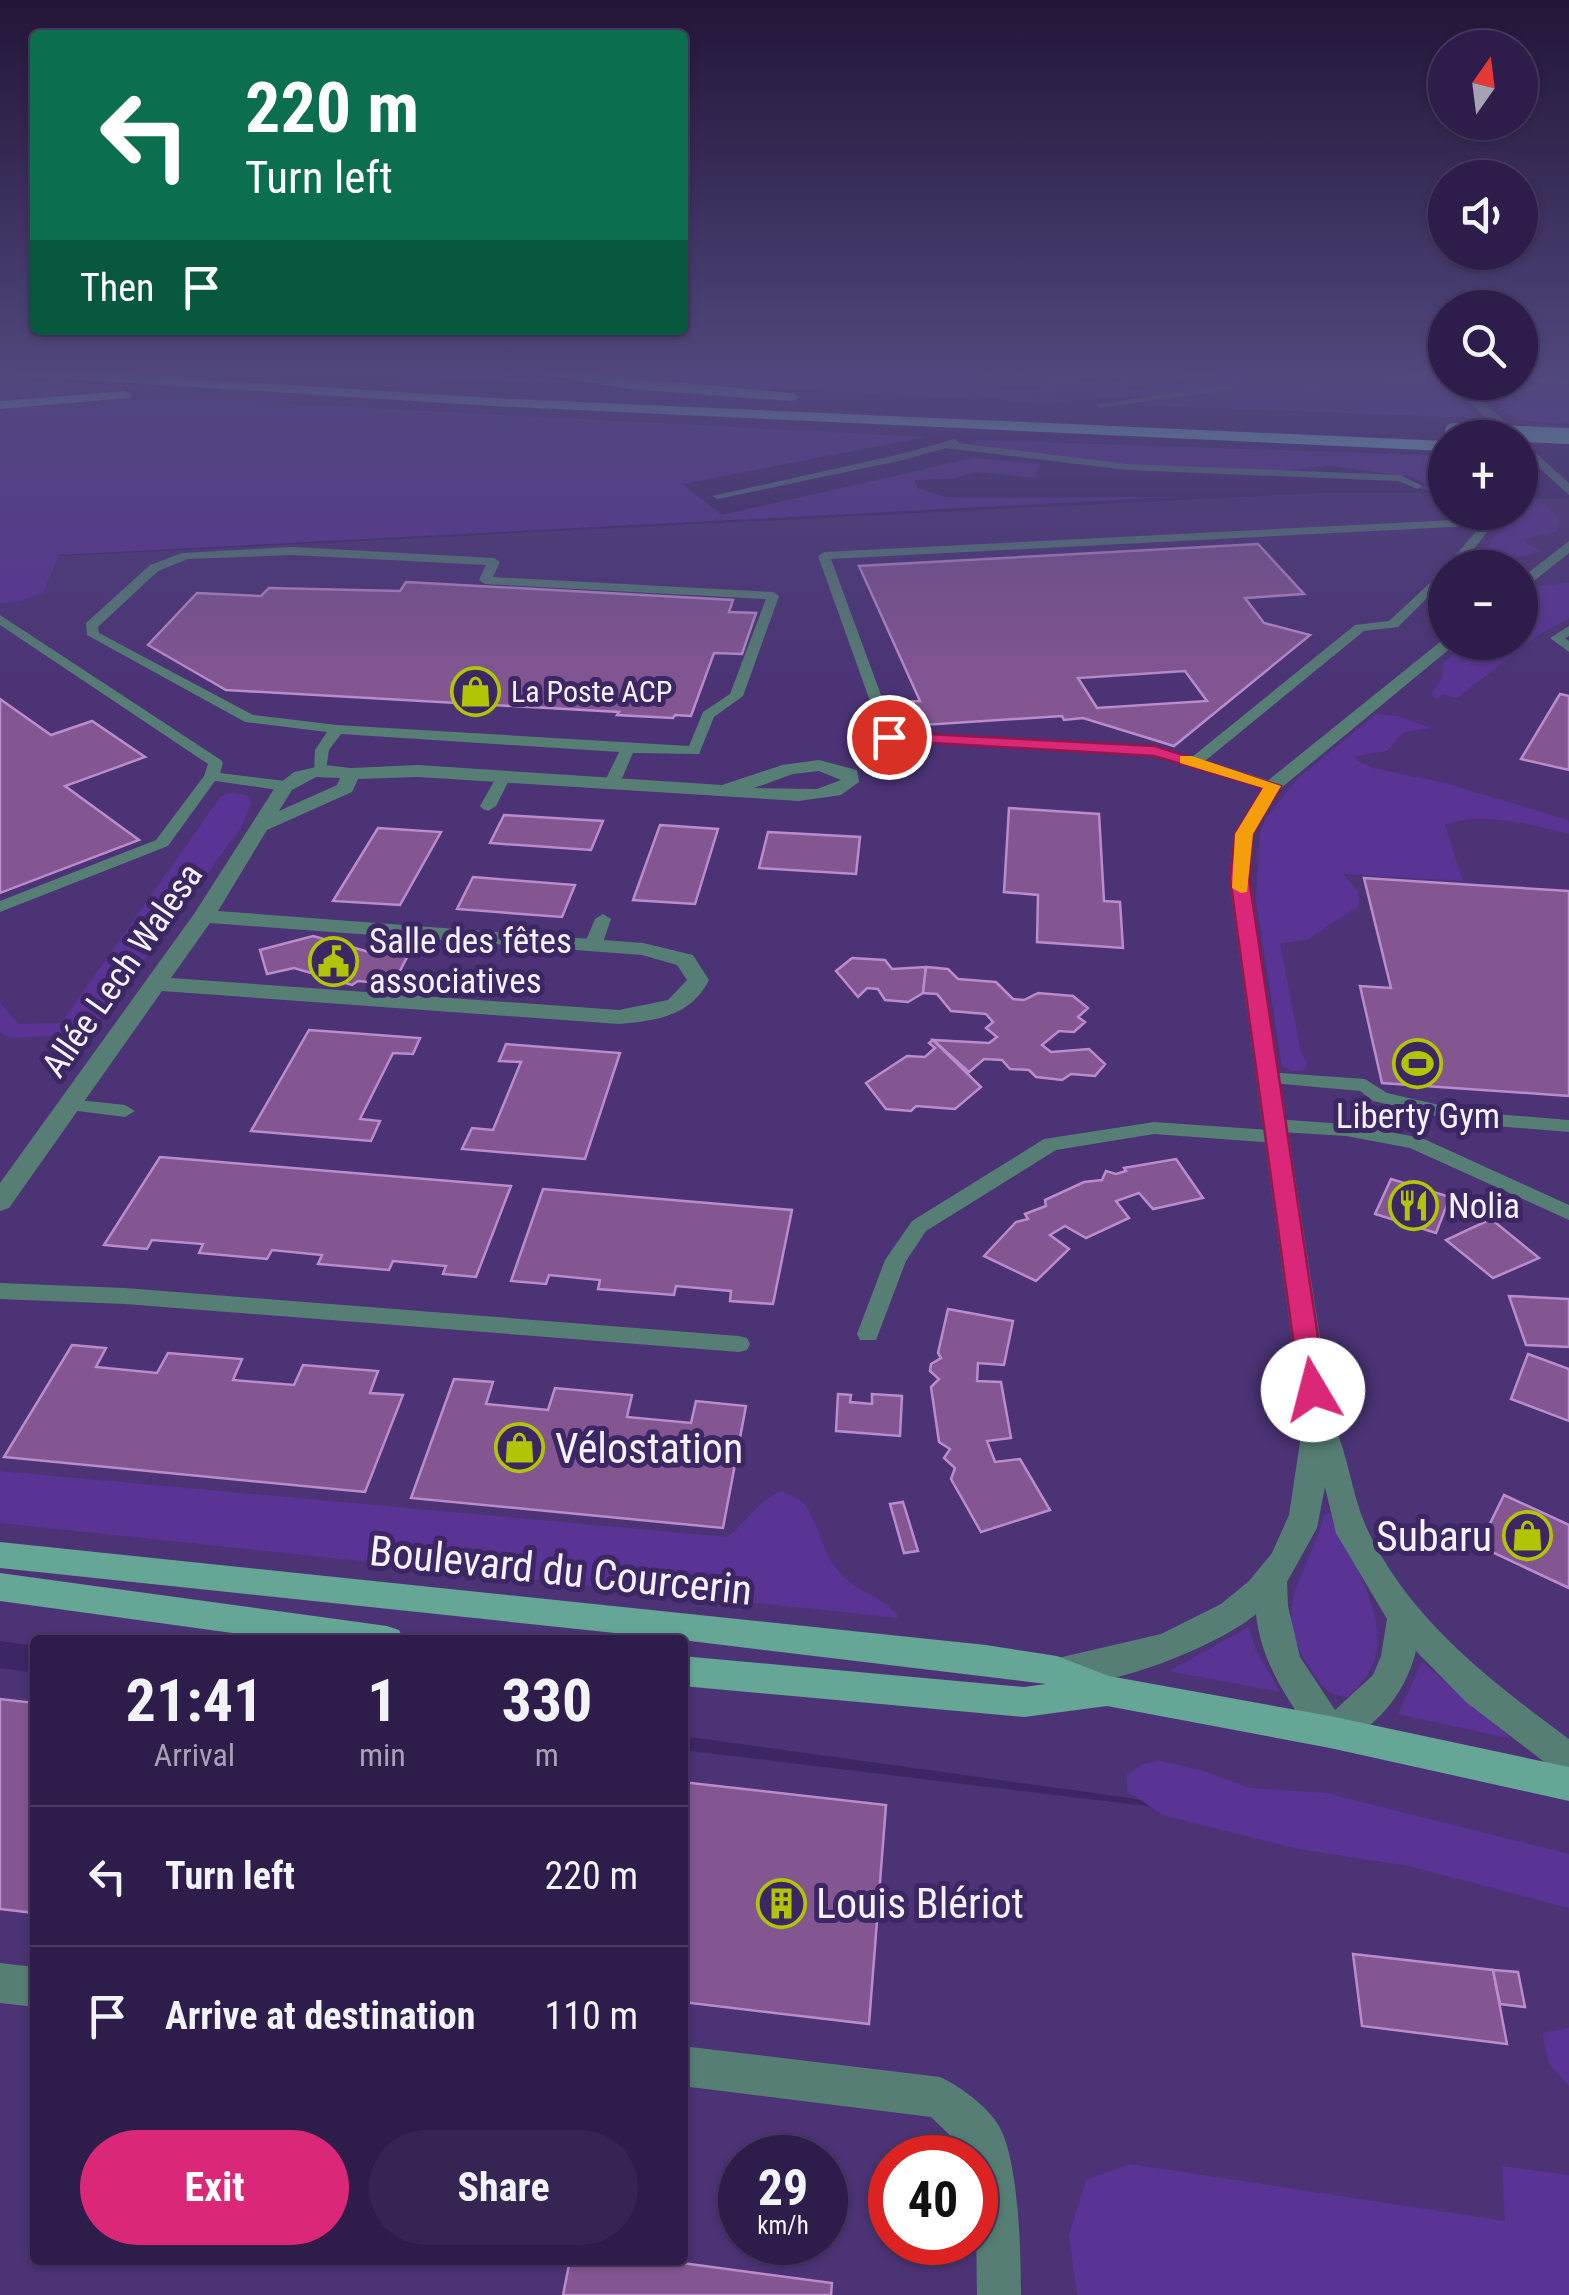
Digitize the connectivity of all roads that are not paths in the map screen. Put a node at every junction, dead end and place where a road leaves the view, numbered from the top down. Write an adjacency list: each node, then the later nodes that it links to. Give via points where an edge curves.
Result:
1 (800, 479): 4 (lane)
2 (1402, 479): 3 (lane)
3 (1418, 486)
4 (718, 496)
5 (1569, 546): 7 (street)
6 (1467, 550): 15 (lane, via 1484,530 1474,522 824,556 889,737 1155,751)
7 (1538, 572)
8 (1428, 590): 15 (lane, via 1393,624 1360,628)
9 (0, 619): 18 (lane, via 216,763)
10 (1569, 630): 11 (lane, via 1557,638)
11 (1569, 648)
12 (1428, 660): 22 (street)
13 (336, 730): 14 (lane); 14 (lane, via 250,719 93,634 91,626 154,568 186,556 292,552 494,562 486,580 773,596 736,696 708,715 694,750); 16 (lane, via 322,750)
14 (628, 748): 20 (lane)
15 (1195, 762): 22 (lane)
16 (319, 770): 17 (street); 21 (street)
17 (351, 774): 19 (street); 25 (street, via 345,788)
18 (211, 776): 21 (lane); 26 (lane, via 162,843)
19 (504, 776): 20 (street); 24 (lane)
20 (612, 783): 23 (street)
21 (285, 786): 25 (street, Allée Lech Walesa)
22 (1273, 786): 31 (street, via 1244,834 1240,878)
23 (726, 790): 23 (street, via 816,795 840,790 850,774 803,764)
24 (488, 806)
25 (264, 825): 27 (street, Allée Lech Walesa)
26 (0, 907)
27 (204, 916): 29 (street); 30 (street, Allée Lech Walesa)
28 (604, 920): 29 (lane)
29 (594, 945): 30 (street, via 685,960 698,980 694,991 662,1011 619,1017)
30 (156, 984): 32 (street, Allée Lech Walesa)
31 (1268, 1078): 34 (lane, via 1365,1086 1380,1097 1470,1118); 35 (street)
32 (70, 1105): 33 (lane); 36 (street, Allée Lech Walesa)
33 (125, 1111)
34 (1569, 1126)
35 (1275, 1131): 37 (lane, via 1346,1130 1415,1144); 39 (lane, via 1154,1128 1051,1144 919,1226 896,1260); 41 (street)
36 (0, 1202)
37 (1569, 1213)
38 (0, 1291): 40 (lane)
39 (868, 1334)
40 (738, 1344)
41 (1318, 1422): 43 (street, via 1302,1525); 45 (street, via 1352,1533)
42 (0, 1556): 47 (main road, Boulevard du Courcerin)
43 (1271, 1582): 47 (street, via 1238,1611 1158,1652); 50 (street, via 1270,1621 1278,1648)
44 (0, 1587): 46 (main road)
45 (1404, 1616): 50 (street, via 1402,1649 1381,1694); 51 (street)
46 (350, 1635)
47 (1057, 1671): 49 (main road, Boulevard du Courcerin)
48 (688, 1672): 49 (main road, Boulevard du Courcerin, via 1024,1702)
49 (1108, 1691): 50 (main road, Boulevard du Courcerin)
50 (1330, 1732): 51 (main road, Boulevard du Courcerin)
51 (1567, 1779)
52 (0, 1983): 53 (street)
53 (30, 1986)
54 (688, 2067): 55 (street, via 940,2098 983,2138 1000,2230)
55 (999, 2295)

